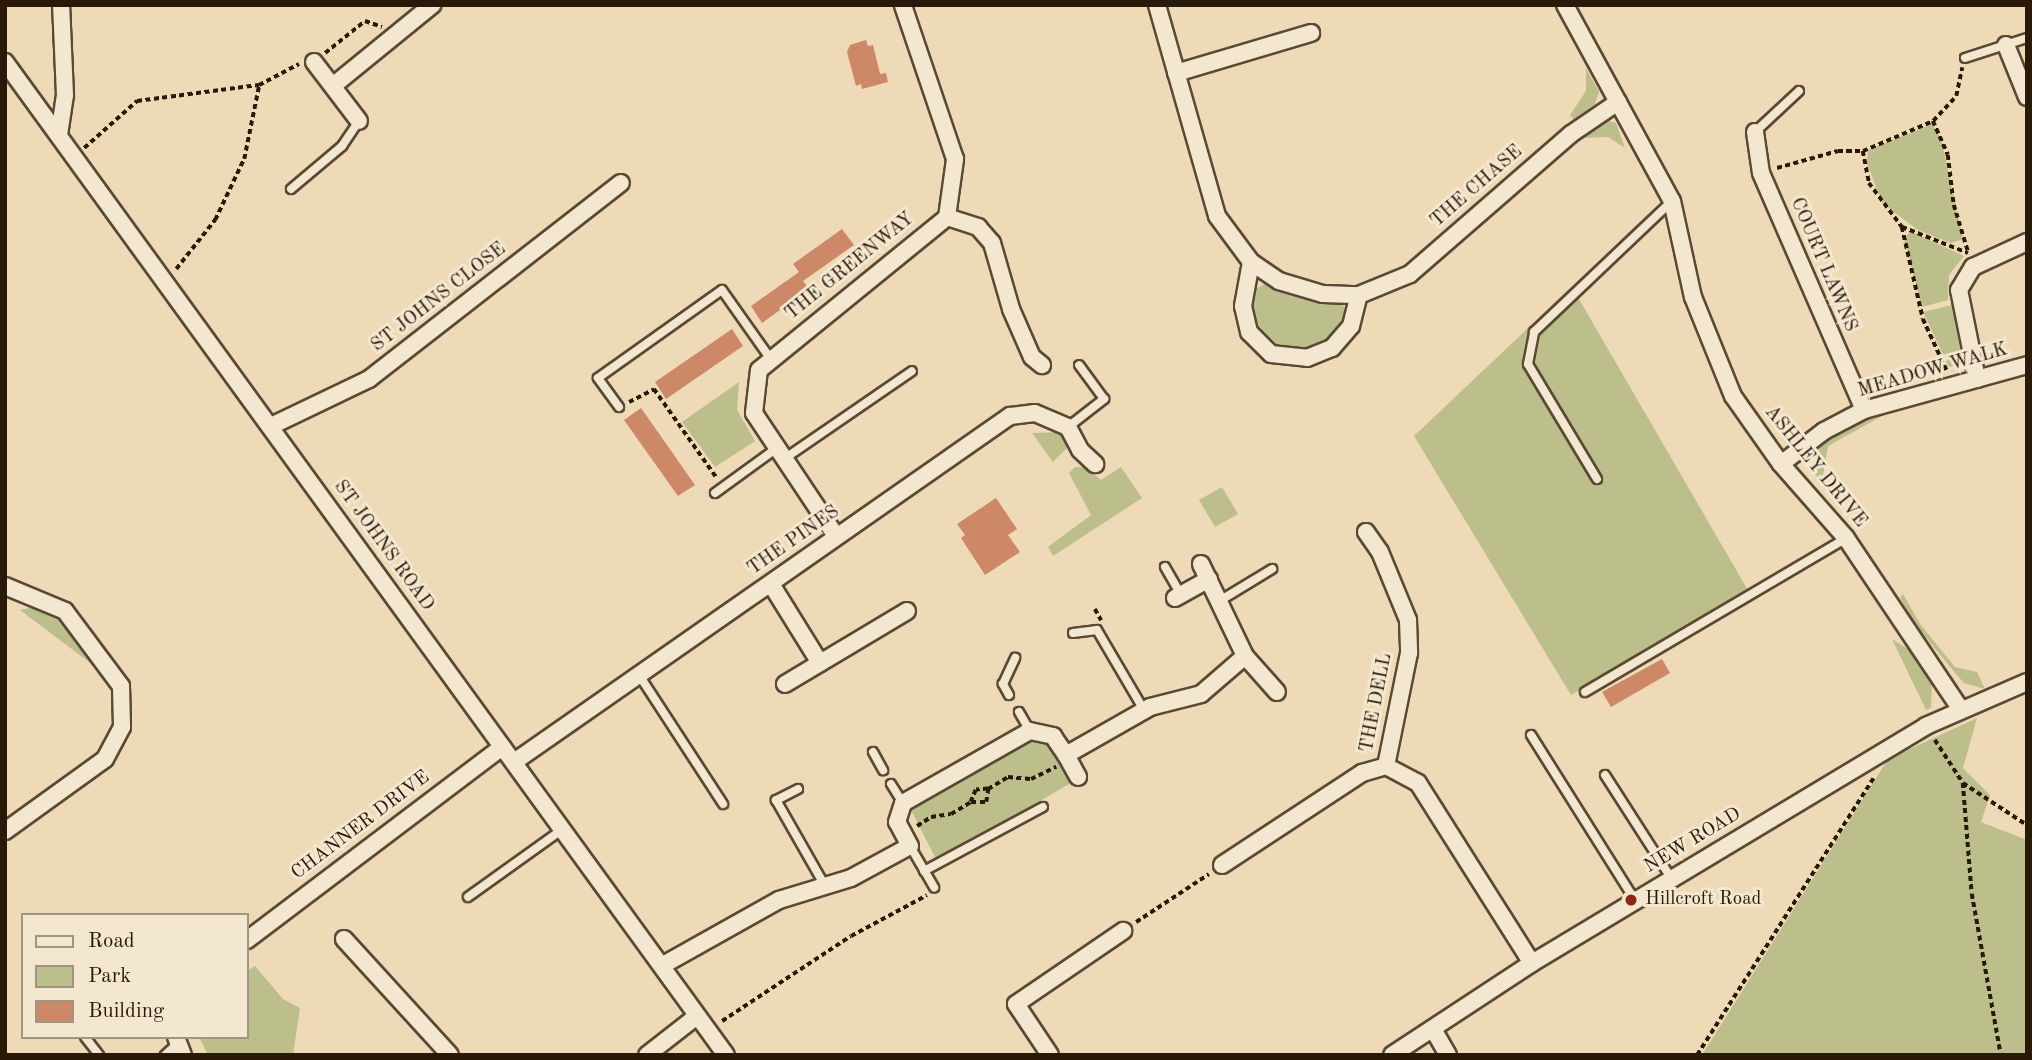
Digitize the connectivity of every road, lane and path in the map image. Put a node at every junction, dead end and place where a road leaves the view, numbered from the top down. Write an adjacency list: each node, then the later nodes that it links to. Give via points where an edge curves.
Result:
1 (61, 5): 22 (street, via 65,95)
2 (432, 5): 15 (street)
3 (903, 5): 29 (street, via 955,159)
4 (1157, 5): 13 (street, THE CHASE)
5 (1565, 5): 18 (street, ASHLEY DRIVE)
6 (383, 27): 12 (path, via 365,21)
7 (1311, 33): 13 (street)
8 (2027, 38): 9 (lane)
9 (2006, 45): 10 (lane); 17 (street)
10 (1965, 58): 20 (path, via 1956,96)
11 (5, 62): 22 (street, ST JOHNS ROAD)
12 (314, 62): 14 (path, via 300,64); 15 (street)
13 (1176, 74): 33 (street, THE CHASE, via 1217,216)
14 (259, 85): 24 (path, via 137,101); 34 (path, via 244,159 215,220)
15 (334, 85): 19 (street)
16 (1799, 90): 21 (lane)
17 (2027, 97)
18 (1618, 102): 28 (street, ASHLEY DRIVE); 35 (street, THE CHASE, via 1570,134 1410,274)
19 (359, 121): 27 (lane, via 342,146)
20 (1933, 121): 23 (path); 32 (path, via 1948,155 1954,205)
21 (1755, 132): 25 (street, COURT LAWNS)
22 (59, 135): 24 (street, ST JOHNS ROAD)
23 (1863, 151): 25 (path, via 1838,151); 30 (path, via 1869,183)
24 (76, 156): 34 (street, ST JOHNS ROAD)
25 (1761, 173): 44 (street, COURT LAWNS)
26 (621, 183): 45 (street, ST JOHNS CLOSE, via 369,379)
27 (291, 189)
28 (1672, 201): 49 (street, ASHLEY DRIVE, via 1693,297 1732,396); 50 (lane, via 1534,332 1528,364)
29 (947, 217): 36 (street, THE GREENWAY); 37 (street, via 978,227 992,243 1011,309 1032,357)
30 (1902, 227): 32 (path); 42 (path, via 1923,319)
31 (2027, 242): 32 (street)
32 (1971, 260): 41 (street, via 1959,290)
33 (1251, 262): 35 (street, THE CHASE, via 1279,281 1301,288); 35 (street, via 1243,306 1249,332 1271,354 1307,358 1332,348 1351,326)
34 (164, 280): 45 (street, ST JOHNS ROAD)
35 (1359, 295)
36 (770, 358): 43 (lane, via 722,290 598,378); 47 (street, THE GREENWAY, via 759,370 754,413)
37 (1042, 365)
38 (1079, 365): 46 (lane, via 1104,399)
39 (2027, 365): 41 (street, MEADOW WALK)
40 (912, 371): 47 (lane)
41 (1976, 379): 42 (street, MEADOW WALK)
42 (1953, 384): 44 (street, MEADOW WALK)
43 (619, 407): 51 (path, via 654,389)
44 (1864, 410): 49 (street, MEADOW WALK, via 1824,430)
45 (271, 426): 80 (street, ST JOHNS ROAD)
46 (1068, 427): 48 (street, via 1080,450); 53 (street, THE PINES, via 1035,414 1010,416)
47 (780, 454): 51 (lane); 53 (street, THE GREENWAY)
48 (1095, 464)
49 (1781, 464): 54 (street, ASHLEY DRIVE)
50 (1597, 479)
51 (719, 490)
52 (1366, 532): 84 (street, THE DELL, via 1380,552 1408,620 1409,653)
53 (836, 536): 59 (street, THE PINES)
54 (1846, 538): 72 (lane); 75 (street, ASHLEY DRIVE)
55 (1201, 564): 58 (street)
56 (1165, 567): 61 (lane)
57 (1272, 569): 62 (lane)
58 (1209, 579): 61 (street); 62 (street)
59 (771, 584): 67 (street); 68 (street, THE PINES)
60 (6, 587): 99 (street, via 65,611 121,686 122,727 105,759)
61 (1178, 596)
62 (1221, 600): 65 (street)
63 (907, 611): 67 (street)
64 (1073, 633): 74 (lane, via 1097,630)
65 (1245, 656): 71 (street); 74 (street, via 1201,694)
66 (1015, 658): 73 (lane, via 1003,684)
67 (820, 663): 70 (street)
68 (639, 675): 83 (street, THE PINES); 95 (lane)
69 (2027, 682): 75 (street, NEW ROAD)
70 (785, 684)
71 (1277, 692)
72 (1585, 692)
73 (1009, 695)
74 (1144, 710): 82 (street)
75 (1961, 710): 77 (street, NEW ROAD)
76 (1019, 712): 78 (lane)
77 (1926, 726): 89 (path); 103 (street, NEW ROAD)
78 (1030, 731): 82 (street, via 1052,736); 94 (street)
79 (1531, 735): 107 (lane)
80 (502, 747): 83 (street, ST JOHNS ROAD); 109 (street, CHANNER DRIVE)
81 (873, 752): 85 (lane)
82 (1066, 755): 88 (street); 92 (path, via 1061,765 1031,779 1008,777)
83 (514, 762): 98 (street, ST JOHNS ROAD)
84 (1386, 766): 101 (street, via 1362,773); 111 (street, via 1418,783)
85 (883, 770)
86 (1878, 771): 124 (path)
87 (1605, 775): 103 (lane)
88 (1078, 777)
89 (1963, 783): 97 (path); 125 (path, via 1972,894)
90 (891, 785): 94 (lane)
91 (797, 789): 104 (lane, via 776,800)
92 (988, 789): 93 (path, via 976,790); 93 (path, via 986,802)
93 (971, 802): 100 (path)
94 (903, 803): 100 (street, via 897,822)
95 (723, 804)
96 (1043, 807): 102 (lane)
97 (2027, 825)
98 (563, 829): 106 (lane); 112 (street, ST JOHNS ROAD)
99 (5, 831)
100 (906, 840): 102 (lane); 104 (street, via 851,878)
101 (1222, 866): 108 (path)
102 (924, 871): 105 (lane)
103 (1671, 878): 107 (street, NEW ROAD)
104 (825, 887): 112 (street, via 779,900)
105 (934, 887): 115 (path, via 926,897 851,936)
106 (468, 897)
107 (1635, 900): 111 (street, NEW ROAD)
108 (1123, 931): 121 (street, via 1016,1004)
109 (248, 939)
110 (344, 939): 118 (street)
111 (1532, 963): 114 (street, NEW ROAD)
112 (663, 965): 113 (street, ST JOHNS ROAD)
113 (697, 1016): 115 (street, ST JOHNS ROAD); 119 (street)
114 (1433, 1029): 122 (street, NEW ROAD); 123 (street)
115 (709, 1030): 120 (street, ST JOHNS ROAD)
116 (87, 1039): 117 (lane)
117 (99, 1055)
118 (450, 1055)
119 (647, 1055)
120 (726, 1055)
121 (1050, 1055)
122 (1392, 1055)
123 (1448, 1055)
124 (1697, 1055)
125 (2001, 1055)

